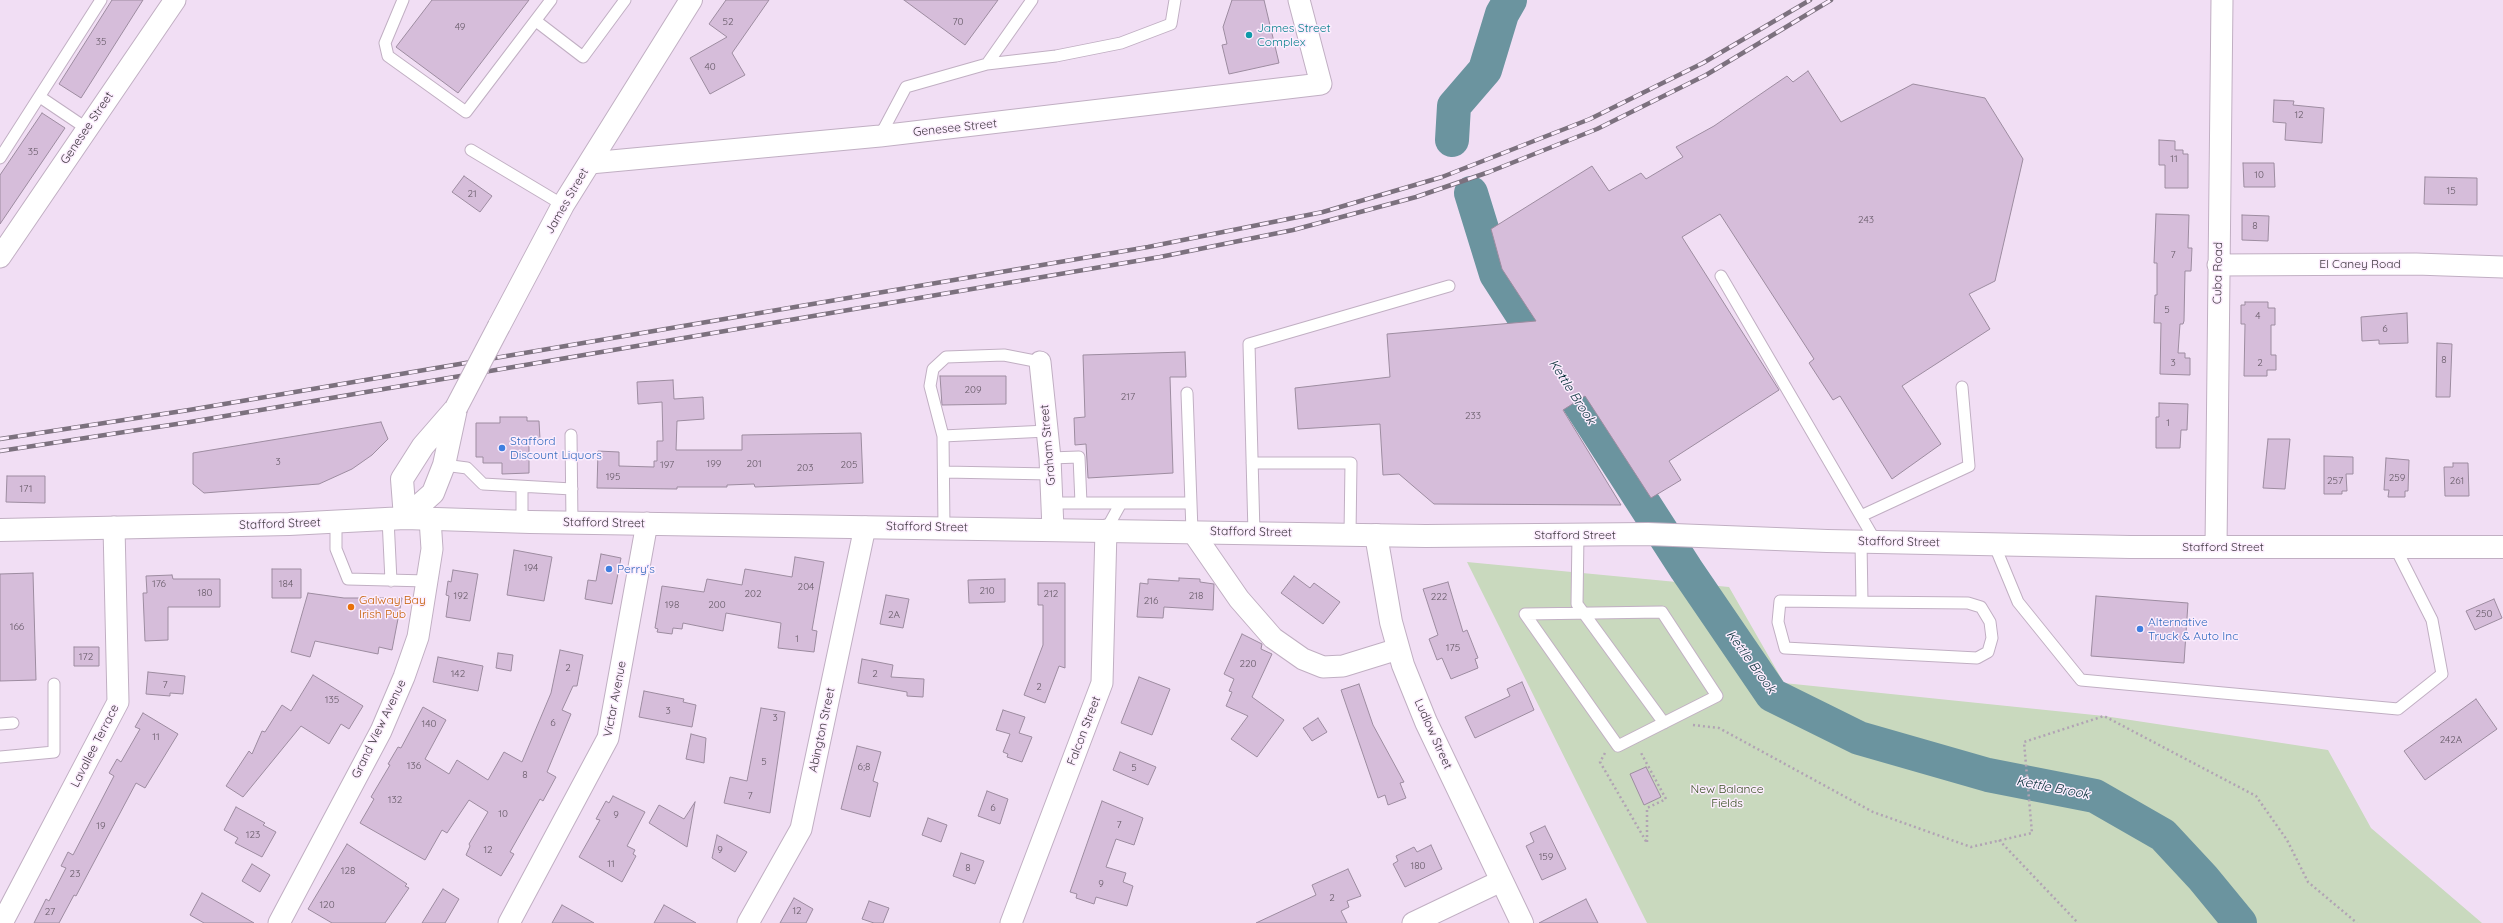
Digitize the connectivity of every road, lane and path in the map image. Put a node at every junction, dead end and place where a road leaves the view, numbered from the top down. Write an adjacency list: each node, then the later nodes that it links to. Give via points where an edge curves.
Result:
1 (101, 0): 13 (lane)
2 (175, 0): 14 (street, Genesee Street)
3 (403, 0): 11 (lane, via 385,43 388,56 466,112)
4 (551, 0): 11 (lane)
5 (625, 0): 11 (lane, via 582,57)
6 (691, 0): 18 (main road, James Street)
7 (1032, 0): 12 (lane)
8 (1175, 0): 12 (lane, via 1171,24 1121,43 1056,56)
9 (1299, 0): 15 (street, Genesee Street, via 1321,84)
10 (2222, 0): 21 (street, Cuba Road)
11 (536, 21)
12 (987, 64): 15 (lane, via 906,87)
13 (40, 97): 14 (lane); 17 (lane)
14 (86, 128): 20 (street, Genesee Street)
15 (880, 136): 18 (street, Genesee Street)
16 (471, 150): 19 (lane)
17 (0, 158)
18 (590, 163): 19 (main road, James Street)
19 (564, 205): 28 (main road, James Street, bridge)
20 (0, 257)
21 (2218, 265): 22 (street, El Caney Road, via 2416,264); 62 (street, Cuba Road)
22 (2503, 267)
23 (1721, 276): 42 (lane)
24 (1449, 286): 32 (lane, via 1248,344)
25 (1040, 362): 29 (street, Graham Street); 31 (lane, via 1004,355 946,357 933,369 930,386)
26 (1962, 386): 42 (lane, via 1969,466)
27 (1187, 393): 41 (lane)
28 (456, 408): 33 (main road, James Street); 43 (main road, James Street, via 423,446 402,479)
29 (1047, 431): 31 (lane); 34 (street, Graham Street)
30 (571, 435): 37 (lane)
31 (943, 436): 35 (lane)
32 (1252, 463): 56 (lane); 57 (lane, via 1351,463)
33 (444, 465): 36 (lane, via 467,468 483,484); 43 (main road, James Street, via 433,493)
34 (1050, 466): 35 (lane); 38 (street, Graham Street); 39 (lane, via 1079,456)
35 (944, 472): 51 (lane)
36 (522, 487): 37 (lane); 46 (lane)
37 (572, 490): 47 (lane)
38 (1052, 502): 39 (lane); 52 (street, Graham Street)
39 (1081, 503): 40 (lane)
40 (1121, 503): 41 (lane); 54 (lane)
41 (1191, 503): 55 (lane)
42 (1861, 516): 60 (lane)
43 (396, 518): 44 (main road, Stafford Street); 45 (main road, Stafford Street); 65 (lane)
44 (430, 519): 46 (main road, Stafford Street); 66 (street, Grand View Avenue, via 432,549)
45 (336, 521): 50 (main road, Stafford Street); 65 (lane, via 336,549 348,579)
46 (522, 522): 47 (main road, Stafford Street)
47 (572, 523): 48 (main road, Stafford Street)
48 (647, 524): 49 (main road, Stafford Street); 81 (street, Victor Avenue, via 608,738)
49 (866, 526): 51 (main road, Stafford Street); 82 (street, Abington Street, via 801,829)
50 (114, 527): 53 (main road, Stafford Street); 79 (street, Lavallee Terrace, via 118,702)
51 (944, 527): 52 (main road, Stafford Street)
52 (1053, 529): 54 (main road, Stafford Street)
53 (0, 530)
54 (1106, 530): 55 (main road, Stafford Street); 83 (street, Falcon Street, via 1102,683)
55 (1192, 531): 56 (main road, Stafford Street); 69 (street, via 1239,599 1273,638 1303,659 1323,667 1343,666)
56 (1254, 533): 57 (main road, Stafford Street)
57 (1350, 534): 58 (main road, Stafford Street)
58 (1376, 535): 59 (main road, Stafford Street); 69 (main road, Ludlow Street)
59 (1578, 535): 60 (main road, Stafford Street, via 1648,534); 68 (lane, via 1578,604)
60 (1868, 542): 61 (main road, Stafford Street); 67 (lane)
61 (1994, 544): 62 (main road, Stafford Street); 63 (lane, via 2018,602 2081,680 2398,709 2442,674 2432,620)
62 (2216, 546): 63 (main road, Stafford Street)
63 (2394, 546): 64 (main road, Stafford Street)
64 (2503, 547)
65 (391, 581): 66 (lane)
66 (427, 582): 80 (street, Grand View Avenue, via 418,637 394,702)
67 (1862, 602): 67 (lane, via 1968,603 1981,607 1990,622 1992,638 1988,652 1977,658 1784,648 1778,622 1780,601)
68 (1584, 613): 71 (lane); 71 (lane, via 1662,612 1718,696); 75 (lane, via 1525,614)
69 (1398, 649): 78 (main road, Ludlow Street, via 1426,722)
70 (54, 684): 76 (lane, via 54,752)
71 (1664, 722): 74 (lane); 77 (path, via 1719,728 1873,812 1971,847)
72 (13, 723): 73 (lane)
73 (0, 724)
74 (1634, 738): 75 (lane, via 1618,746); 75 (path, via 1666,799 1647,808 1647,843 1600,762)
75 (1613, 739)
76 (0, 757)
77 (1999, 840): 86 (path); 87 (path, via 2032,833 2024,742 2104,716 2256,796 2287,840 2308,882)
78 (1501, 881): 84 (street); 85 (main road, Ludlow Street)
79 (2, 923)
80 (279, 923)
81 (509, 923)
82 (748, 923)
83 (1011, 923)
84 (1413, 923)
85 (1522, 923)
86 (2078, 923)
87 (2357, 923)

